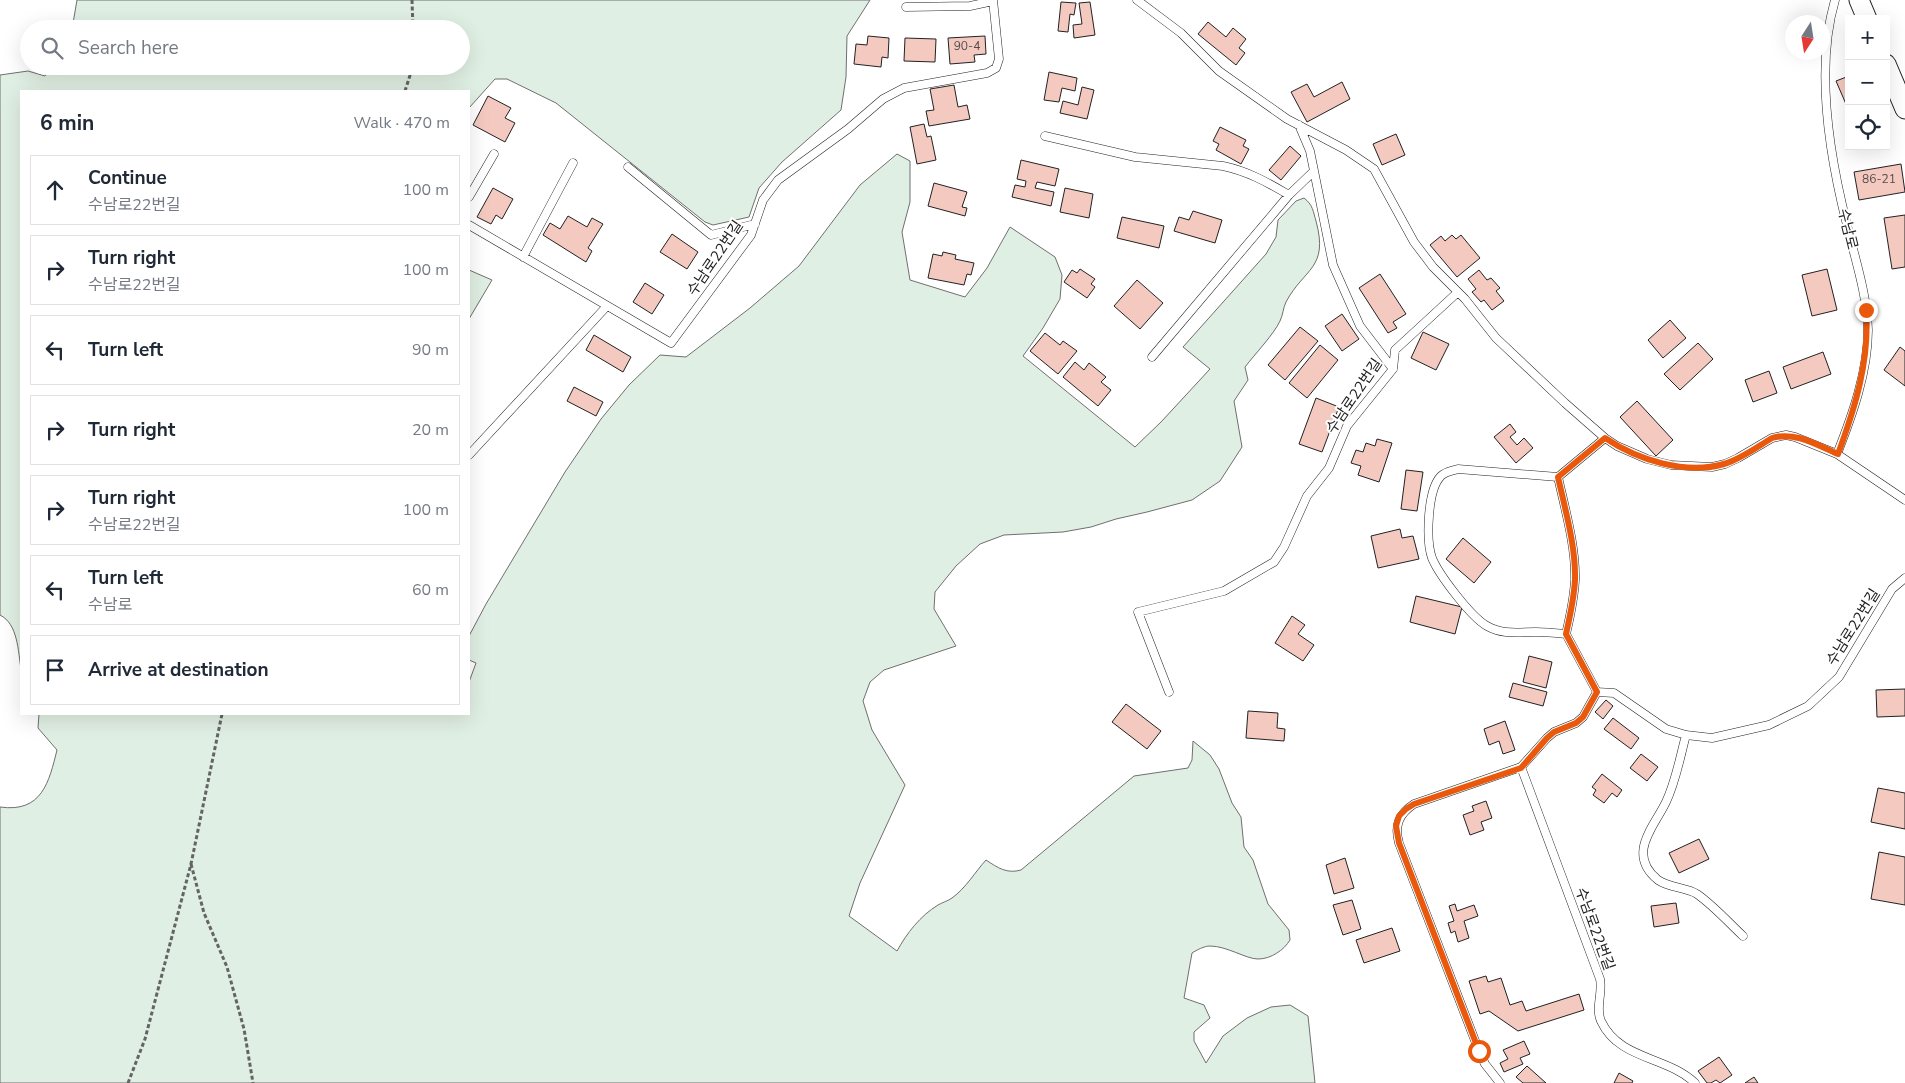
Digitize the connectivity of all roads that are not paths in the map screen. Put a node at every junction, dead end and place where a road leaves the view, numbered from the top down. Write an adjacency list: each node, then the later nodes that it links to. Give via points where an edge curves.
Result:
1 (1137, 0): 9 (lane, via 1181,33 1219,71)
2 (1835, 0): 26 (lane, 수남로, via 1829,25 1826,78 1832,150 1868,330 1857,394)
3 (1859, 0): 6 (street)
4 (993, 1): 5 (lane, via 970,6); 17 (lane, 수남로22번길, via 999,59 996,68 987,73 904,88 883,99 778,180 763,200)
5 (906, 7)
6 (1865, 15)
7 (1890, 73): 8 (street)
8 (1905, 109)
9 (1299, 125): 14 (lane); 20 (lane, via 1374,169 1414,242)
10 (1045, 136): 15 (lane, via 1135,157 1229,167 1256,176)
11 (494, 154): 16 (lane)
12 (573, 163): 19 (lane)
13 (628, 167): 17 (lane, via 711,234)
14 (1314, 171): 15 (lane); 23 (lane, via 1333,265 1360,326)
15 (1288, 194): 22 (lane)
16 (470, 195)
17 (755, 224): 21 (lane, 수남로22번길, via 751,235 672,343)
18 (470, 226): 19 (lane, 수남로22번길)
19 (523, 257): 21 (lane, 수남로22번길)
20 (1458, 292): 23 (lane, 수남로22번길, via 1395,350); 24 (lane, via 1496,338)
21 (607, 306): 25 (lane)
22 (1152, 357)
23 (1392, 369): 31 (lane, 수남로22번길, via 1347,426 1329,468 1307,496 1274,562 1224,591 1138,612)
24 (1605, 438): 26 (lane, via 1647,459 1691,467 1725,464 1779,436 1795,437); 27 (lane)
25 (470, 454)
26 (1838, 454): 28 (lane)
27 (1558, 477): 30 (lane, via 1570,531 1575,579); 30 (lane, via 1449,471 1440,477 1435,487 1429,546 1440,573 1475,618 1485,625 1508,633)
28 (1905, 500)
29 (1905, 578): 33 (lane, 수남로22번길, via 1892,589 1839,676 1808,706 1769,724 1712,738)
30 (1566, 634): 32 (lane)
31 (1169, 692)
32 (1597, 692): 33 (lane, 수남로22번길, via 1614,693 1666,729); 34 (lane, via 1583,717 1554,732)
33 (1686, 735): 35 (lane, via 1666,802 1645,837 1643,853 1647,867 1659,881 1696,893)
34 (1521, 768): 36 (lane, via 1414,804 1399,816 1396,826 1399,843 1479,1051); 37 (lane, 수남로22번길, via 1600,979 1600,1021 1624,1048 1681,1072)
35 (1743, 936)
36 (1500, 1083)
37 (1695, 1083)

